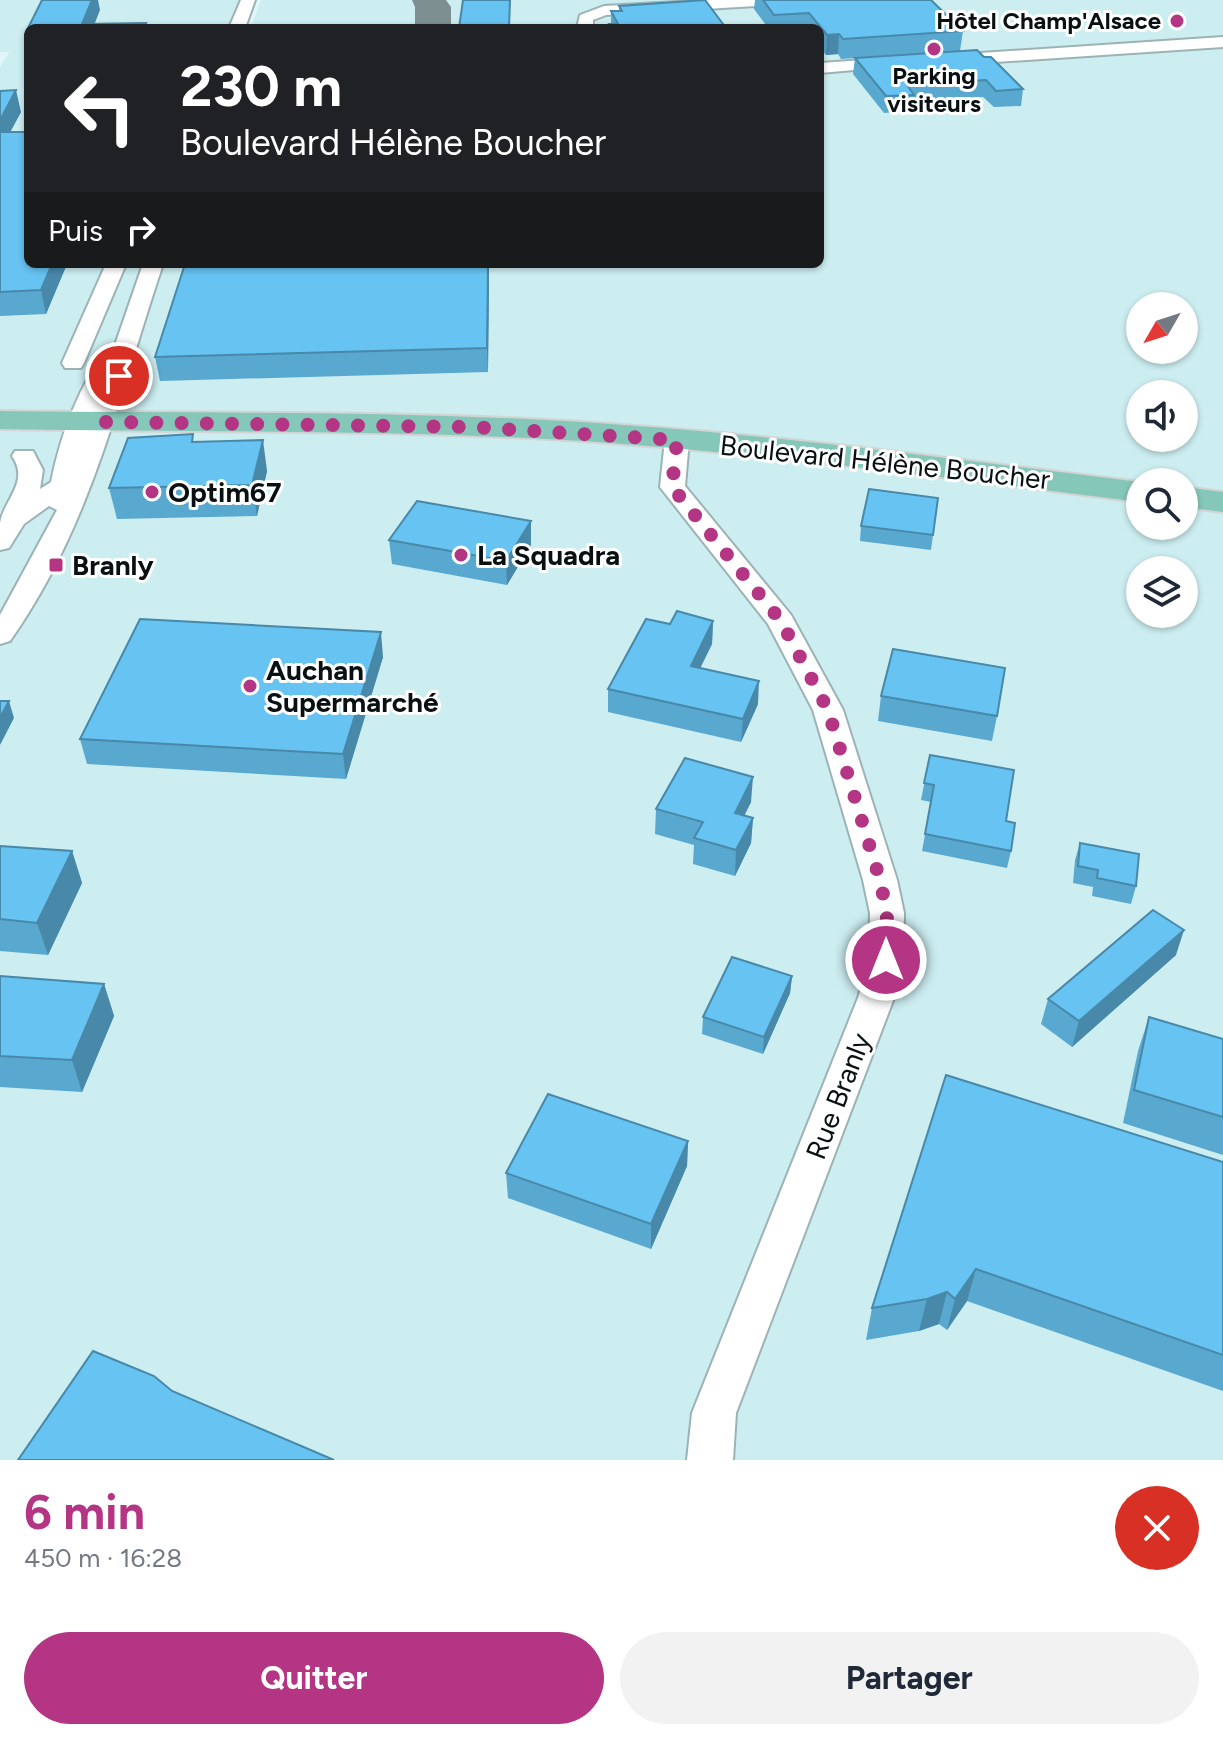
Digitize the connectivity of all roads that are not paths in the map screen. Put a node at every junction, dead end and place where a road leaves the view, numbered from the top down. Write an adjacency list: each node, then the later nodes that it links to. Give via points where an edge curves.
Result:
1 (248, 0): 3 (street)
2 (788, 0): 4 (street, via 604,11 585,18)
3 (239, 24)
4 (585, 24)
5 (1223, 42): 6 (street)
6 (824, 68)
7 (114, 268): 9 (street)
8 (152, 268): 10 (street)
9 (88, 331): 11 (street); 12 (street)
10 (129, 333): 12 (street); 14 (street, via 126,354)
11 (73, 363)
12 (105, 368): 14 (street, via 96,380)
13 (0, 420): 14 (main road)
14 (90, 429): 15 (main road); 16 (main road, Boulevard Hélène Boucher, via 266,434 390,425); 18 (street, via 66,461); 25 (street, via 66,521)
15 (0, 432)
16 (677, 440): 19 (main road, Boulevard Hélène Boucher); 26 (street, Rue Branly, via 672,487 781,621 828,710 887,913 886,960 876,998 714,1413)
17 (24, 456): 22 (street, via 34,472)
18 (63, 485): 22 (street); 24 (street, via 52,525)
19 (1126, 490)
20 (1198, 499): 21 (main road)
21 (1223, 502)
22 (14, 519): 23 (street)
23 (0, 542)
24 (0, 619)
25 (0, 635)
26 (710, 1460)

